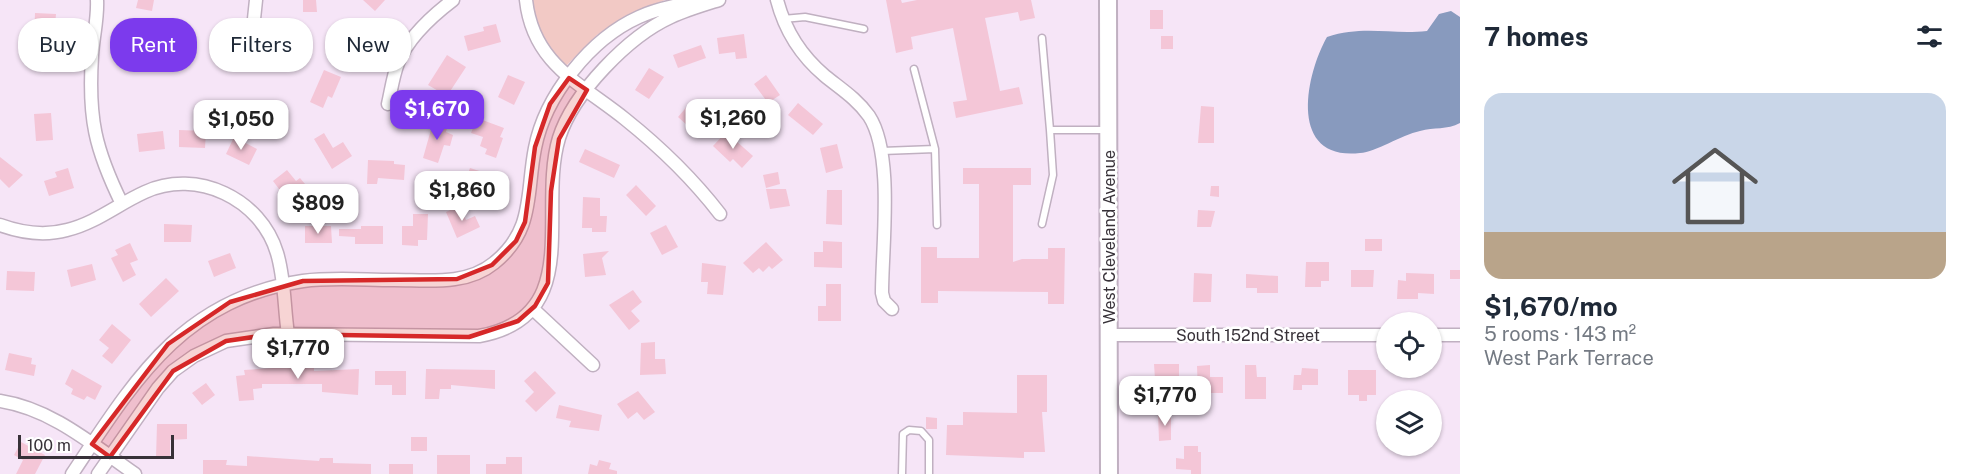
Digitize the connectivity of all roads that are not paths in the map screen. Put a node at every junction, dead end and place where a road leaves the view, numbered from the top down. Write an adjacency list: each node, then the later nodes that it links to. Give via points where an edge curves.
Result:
1 (97, 0): 21 (street, via 91,71 93,117 101,159)
2 (256, 0): 9 (street)
3 (453, 0): 16 (street, via 407,46 398,63)
4 (526, 0): 14 (street, via 533,34 546,55)
5 (710, 0): 14 (street, via 636,18 604,40)
6 (719, 0): 15 (street, via 670,17 645,33 612,60)
7 (777, 0): 10 (street)
8 (1108, 0): 18 (main road, West Cleveland Avenue)
9 (254, 18)
10 (782, 19): 11 (lane, via 805,17); 20 (street, via 807,60 868,115)
11 (864, 29)
12 (1042, 38): 17 (lane)
13 (914, 69): 19 (lane)
14 (569, 78): 15 (street); 26 (street, via 550,104 538,136 525,222 516,241 492,265 457,279 320,279)
15 (587, 90): 22 (street, via 669,158); 27 (street, via 559,139 551,191 552,263 545,291)
16 (388, 104)
17 (1050, 130): 18 (lane); 23 (lane, via 1053,175)
18 (1109, 130): 30 (main road, West Cleveland Avenue)
19 (935, 149): 20 (lane); 25 (lane)
20 (882, 151): 28 (street, via 882,292 884,302)
21 (122, 204): 24 (street, via 82,226 58,232 31,233); 26 (street, via 145,191 172,184 202,185 225,193 255,214 264,227 277,253)
22 (720, 214)
23 (1042, 224)
24 (0, 225)
25 (937, 225)
26 (283, 285): 29 (street); 36 (street, via 230,302 168,344)
27 (533, 309): 29 (street, via 506,328 479,336); 34 (street)
28 (892, 309)
29 (288, 334): 37 (street, via 252,335 226,341 194,356 158,388)
30 (1110, 334): 31 (street, South 152nd Street); 43 (main road, West Cleveland Avenue)
31 (1376, 334)
32 (1442, 334): 33 (street)
33 (1460, 334)
34 (593, 365)
35 (0, 401): 36 (street, via 50,417)
36 (92, 444): 37 (street); 38 (street)
37 (110, 457): 39 (street); 40 (street)
38 (72, 474)
39 (98, 474)
40 (135, 474)
41 (902, 474): 42 (lane, via 903,434 909,430 921,431 929,440)
42 (929, 474)
43 (1108, 474)

